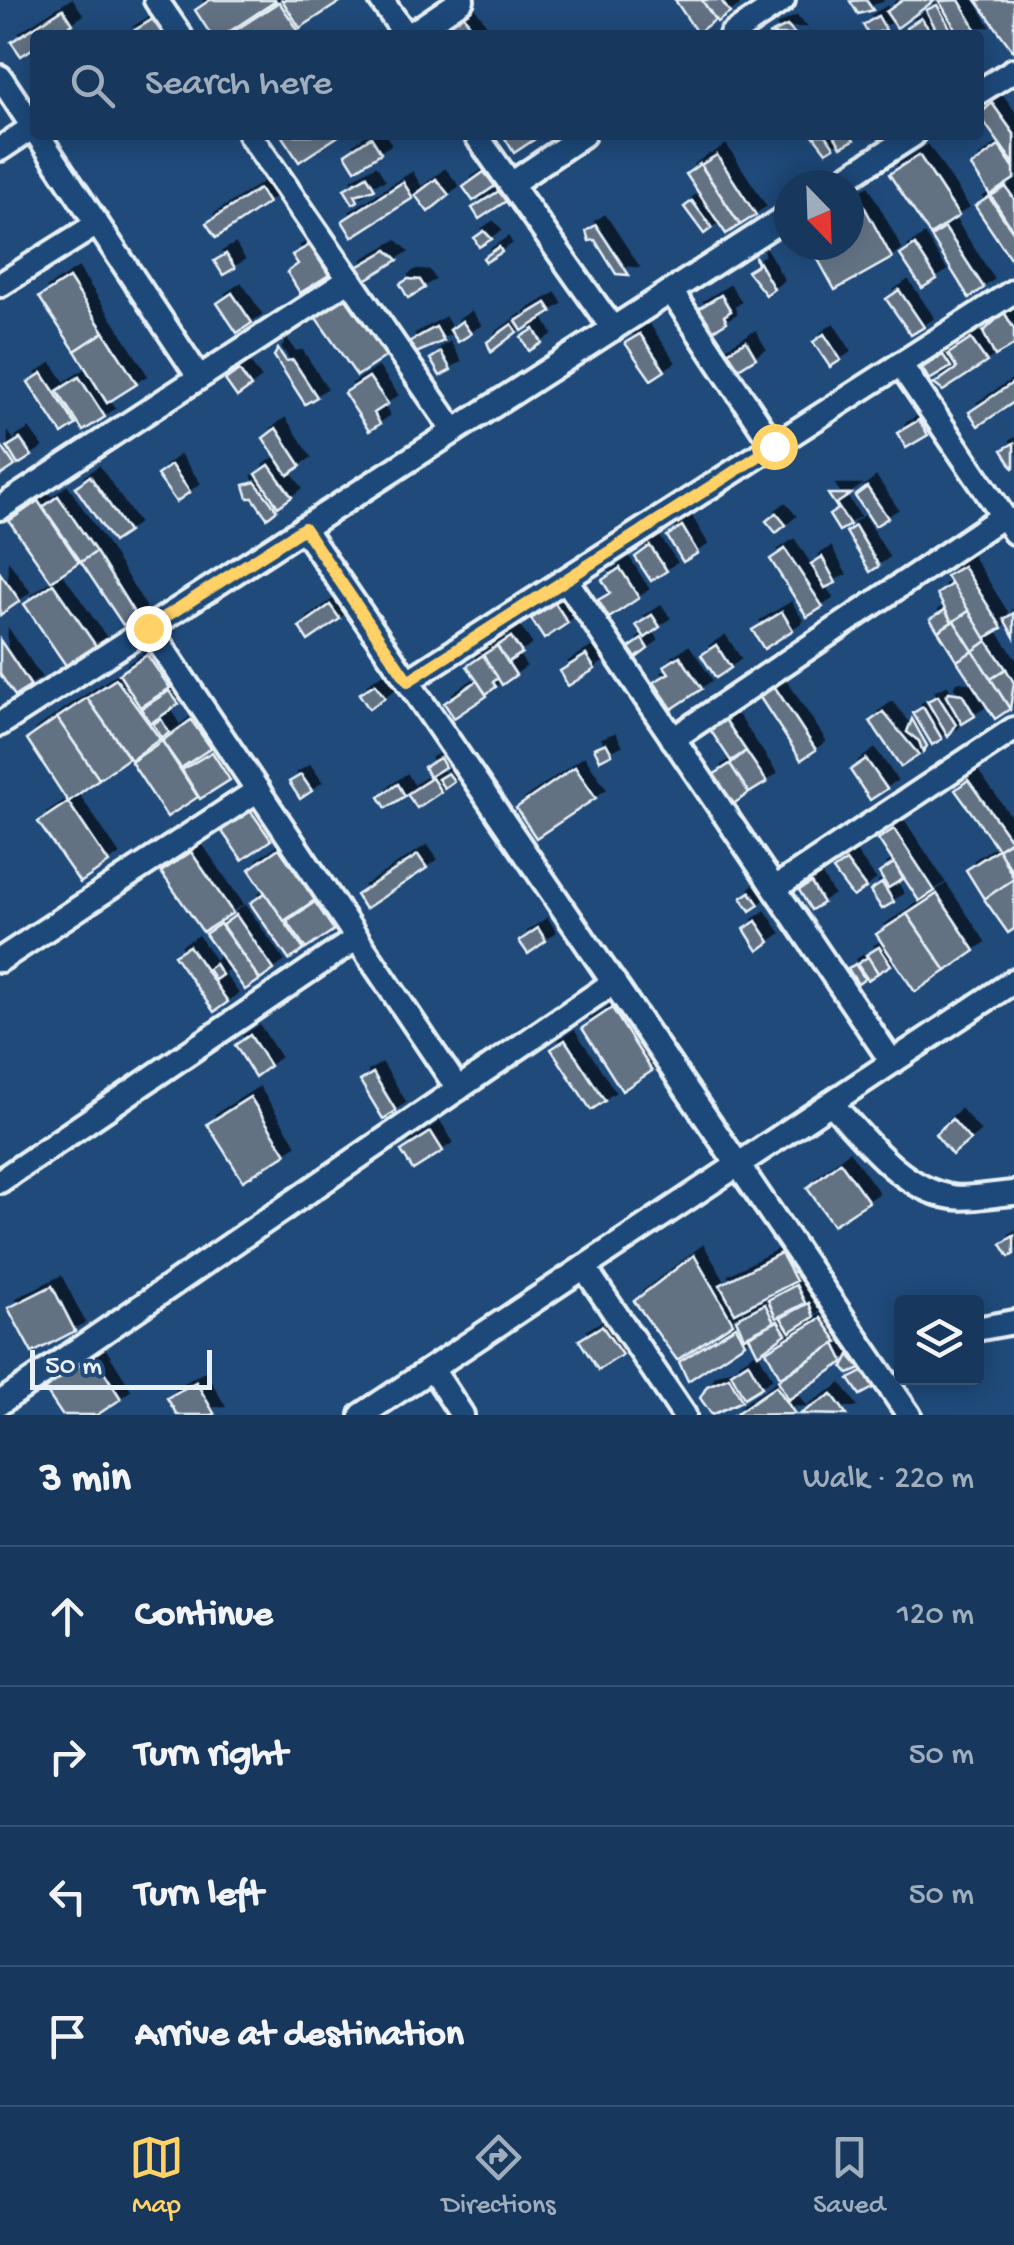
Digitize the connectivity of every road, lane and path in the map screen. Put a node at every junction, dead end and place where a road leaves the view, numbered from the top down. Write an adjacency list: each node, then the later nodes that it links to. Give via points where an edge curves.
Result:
1 (156, 0): 5 (street)
2 (381, 0): 6 (street)
3 (462, 0): 7 (street)
4 (783, 0): 8 (street)
5 (177, 30)
6 (404, 30)
7 (416, 30)
8 (738, 30)
9 (1014, 70): 11 (street)
10 (0, 77): 12 (street)
11 (984, 89)
12 (30, 122)
13 (30, 134): 19 (street)
14 (42, 140): 22 (street)
15 (253, 140): 24 (street)
16 (480, 140): 21 (street)
17 (576, 140): 21 (street)
18 (905, 140): 20 (street)
19 (0, 149)
20 (858, 170)
21 (511, 184): 28 (street)
22 (98, 224): 25 (street); 30 (street)
23 (774, 225): 26 (street)
24 (350, 279): 30 (street); 31 (street)
25 (0, 285)
26 (670, 291): 28 (street); 32 (street)
27 (1014, 291): 29 (street)
28 (613, 328): 31 (street)
29 (900, 364): 32 (street); 34 (street)
30 (199, 377): 33 (street)
31 (454, 431): 35 (street)
32 (774, 446): 36 (street)
33 (0, 508)
34 (1008, 524): 41 (street)
35 (304, 528): 37 (street); 38 (street)
36 (566, 580): 38 (street); 41 (street)
37 (148, 628): 39 (street); 42 (street)
38 (408, 681): 47 (street)
39 (0, 724)
40 (1014, 730): 43 (street)
41 (674, 739): 43 (street)
42 (258, 790): 44 (street); 45 (street)
43 (774, 888): 48 (street)
44 (357, 938): 49 (street); 52 (street)
45 (0, 960)
46 (1014, 981): 48 (street)
47 (614, 982): 49 (street); 51 (street)
48 (892, 1062): 50 (street)
49 (458, 1089): 60 (street)
50 (831, 1103): 51 (street); 53 (street, via 922,1187 953,1198)
51 (738, 1165): 54 (street); 58 (street)
52 (0, 1181)
53 (1014, 1192)
54 (584, 1268): 57 (street); 63 (street)
55 (1014, 1322): 56 (street)
56 (984, 1328)
57 (432, 1369): 61 (street); 62 (street)
58 (894, 1379)
59 (897, 1385): 64 (street)
60 (0, 1403)
61 (362, 1415)
62 (462, 1415)
63 (684, 1415)
64 (909, 1415)

